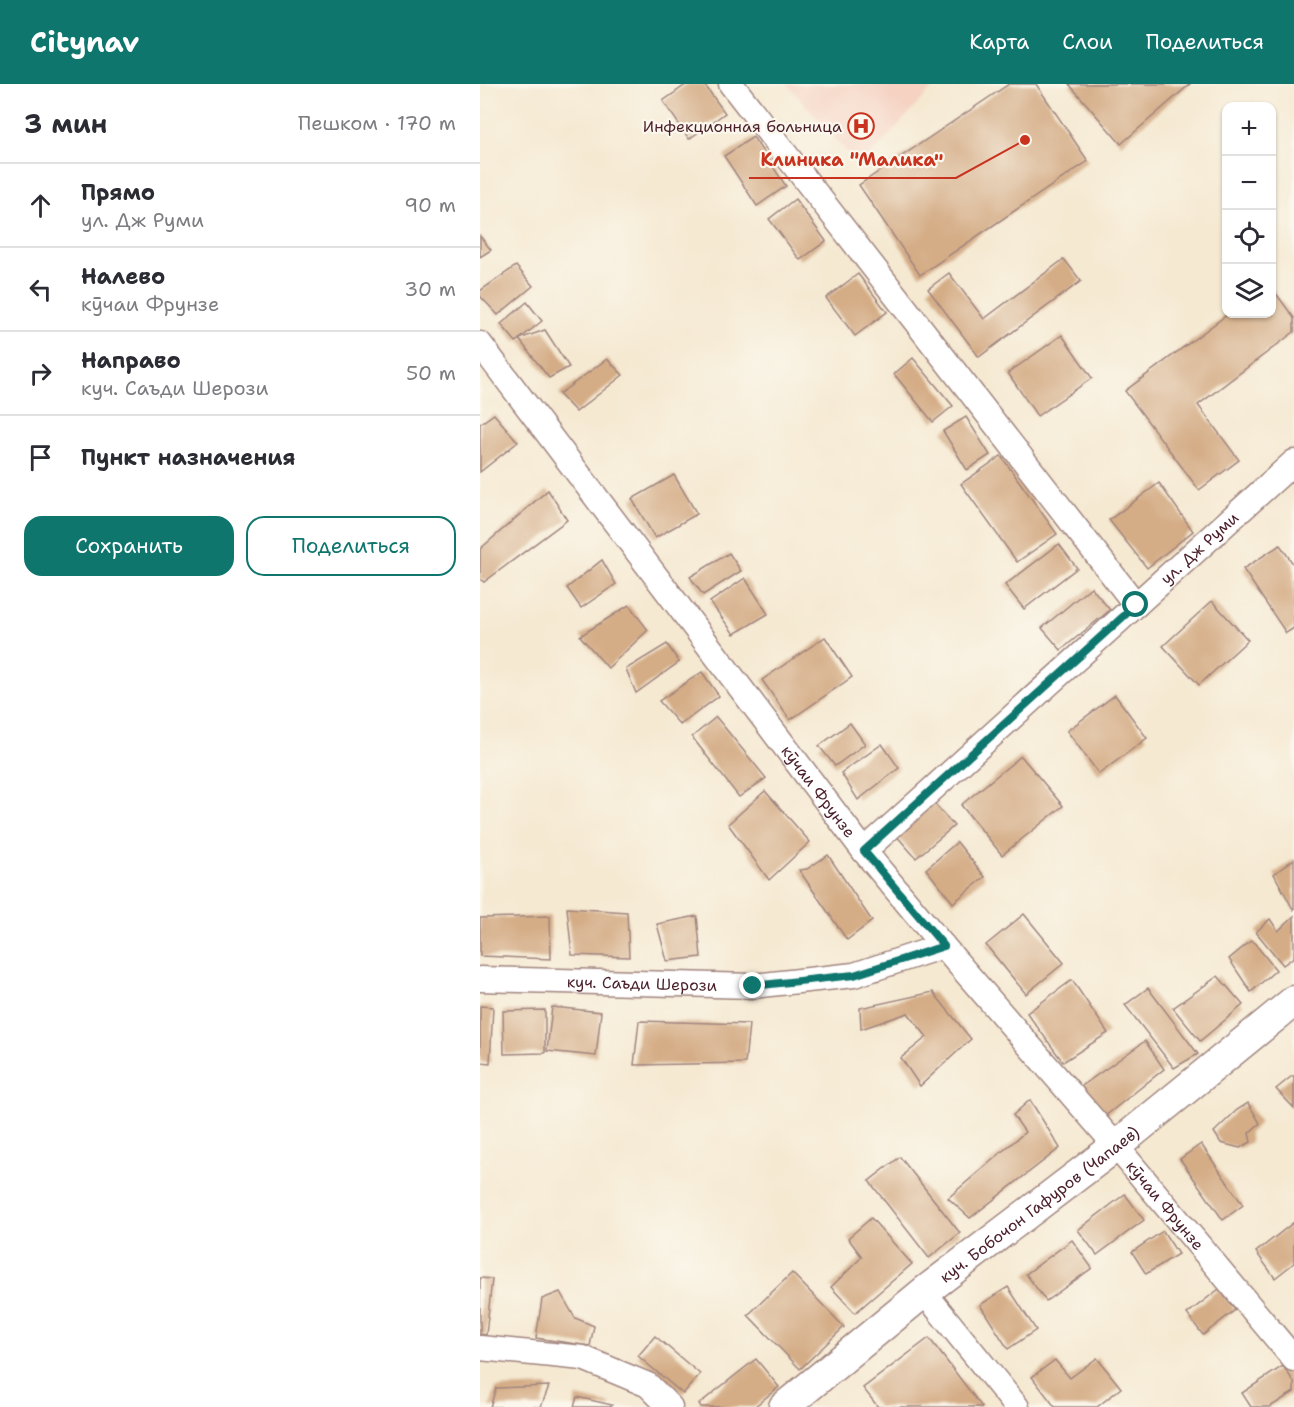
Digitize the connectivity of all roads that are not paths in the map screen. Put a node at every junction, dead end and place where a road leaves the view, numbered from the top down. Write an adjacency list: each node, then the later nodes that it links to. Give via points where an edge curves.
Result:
1 (731, 84): 4 (street)
2 (480, 344): 5 (street, кӯчаи Фрунзе)
3 (1294, 462): 4 (street, ул. Дж Руми)
4 (1136, 605): 5 (street, ул. Дж Руми)
5 (864, 851): 6 (street, кӯчаи Фрунзе)
6 (944, 946): 7 (street, куч. Саъди Шерози, via 854,975 753,986); 9 (street, кӯчаи Фрунзе)
7 (480, 979)
8 (1294, 1001): 9 (street, куч. Бобочон Гафуров (Чапаев))
9 (1116, 1146): 10 (street, куч. Бобочон Гафуров (Чапаев)); 12 (street, кӯчаи Фрунзе)
10 (924, 1292): 14 (street, куч. Бобочон Гафуров (Чапаев)); 15 (street)
11 (480, 1348): 13 (street, via 583,1358 648,1385)
12 (1294, 1359)
13 (670, 1407)
14 (784, 1407)
15 (1017, 1407)

